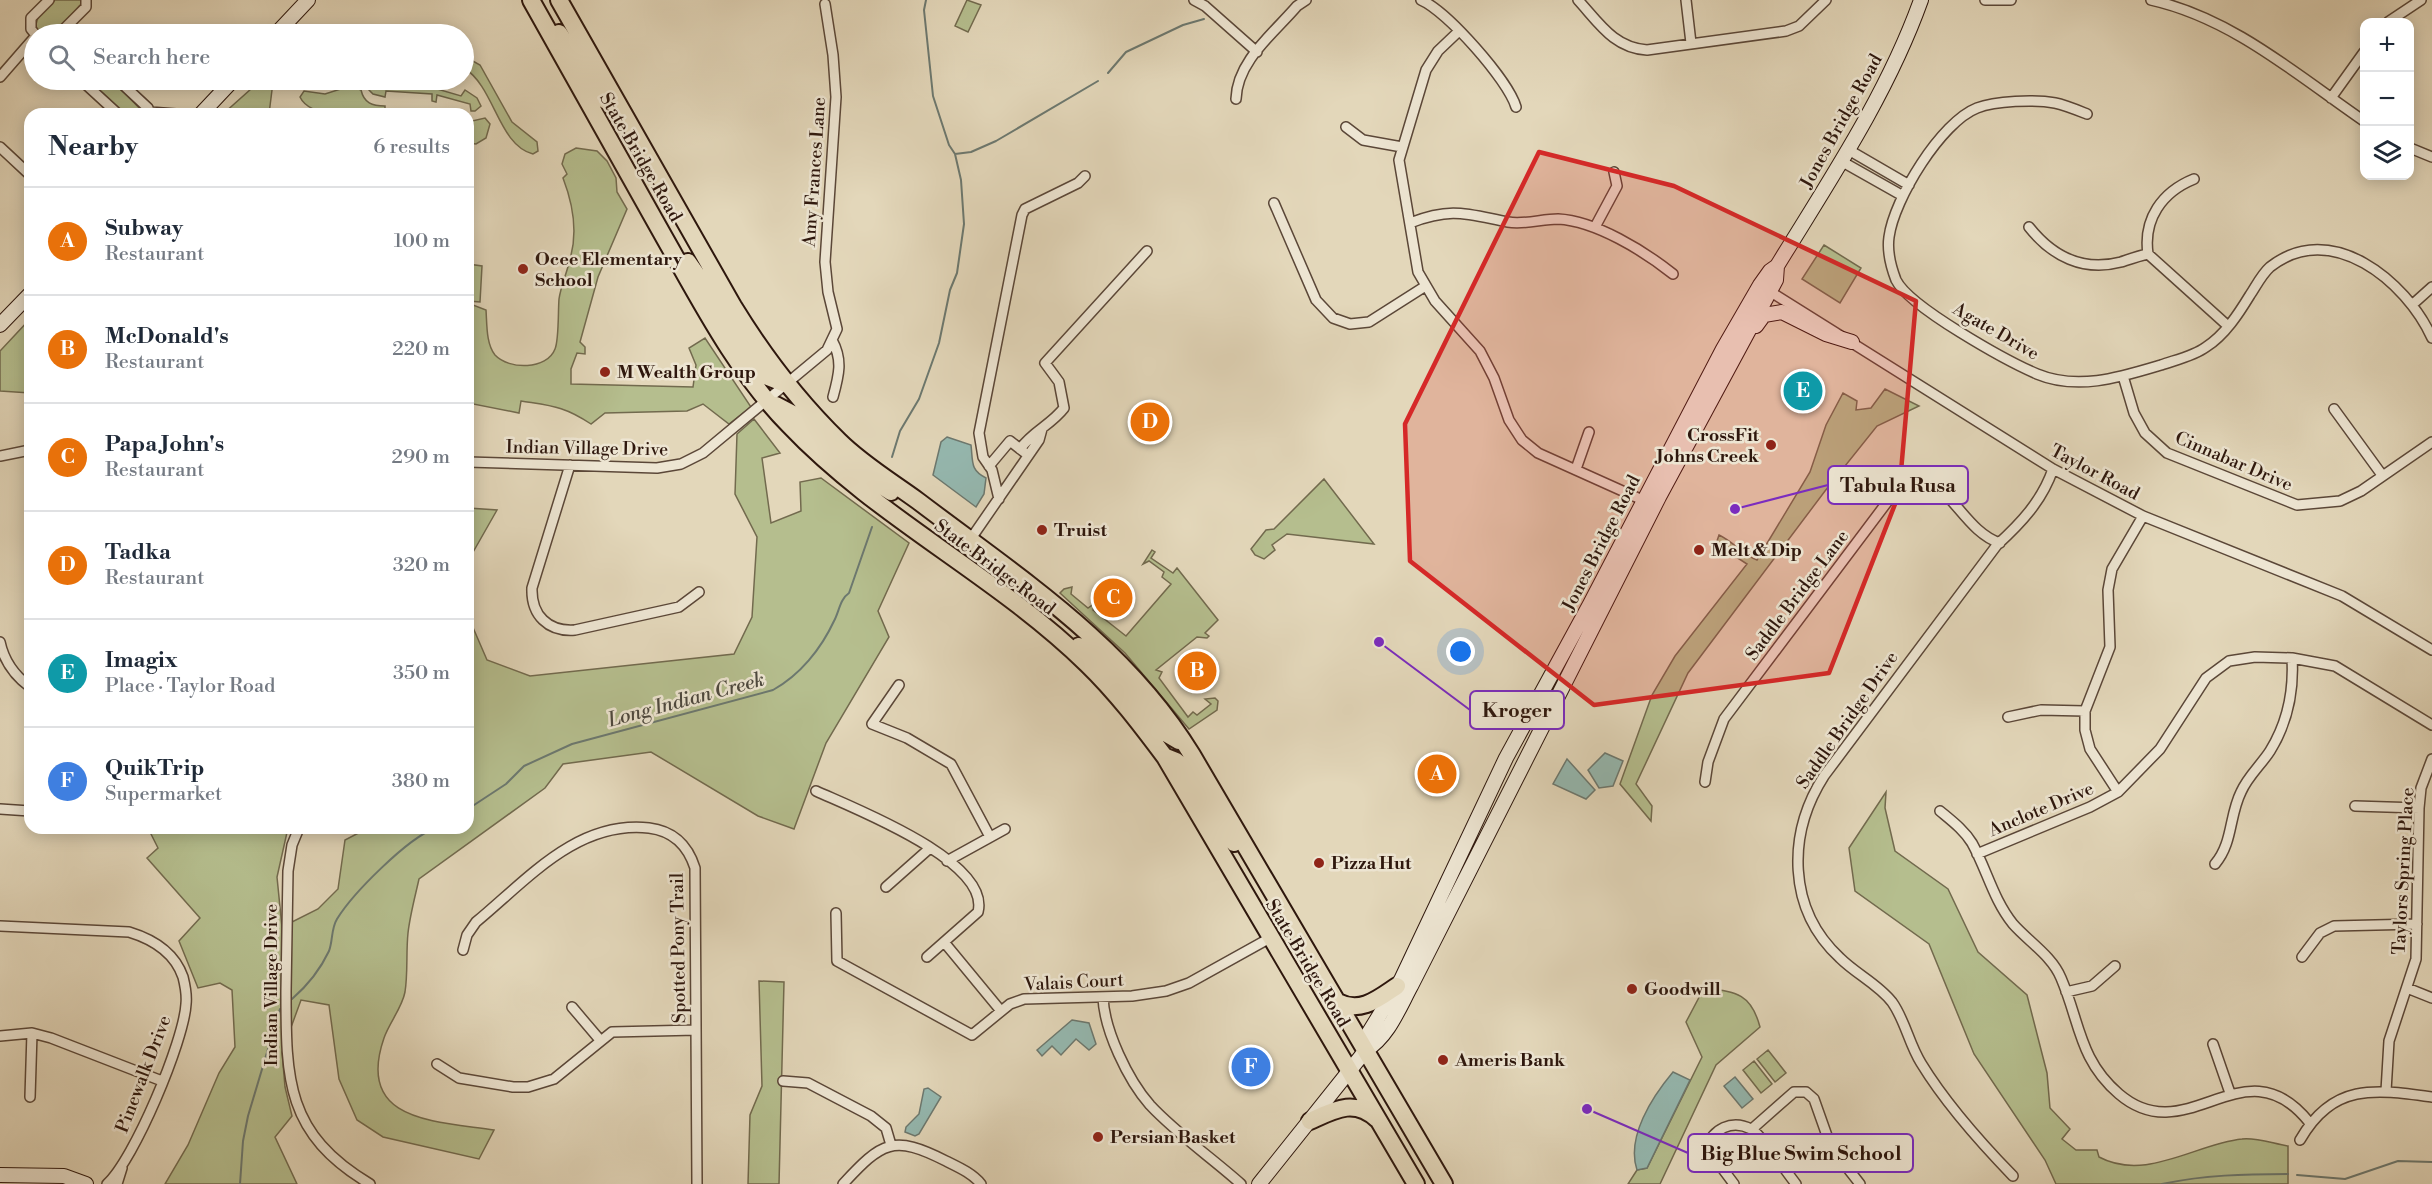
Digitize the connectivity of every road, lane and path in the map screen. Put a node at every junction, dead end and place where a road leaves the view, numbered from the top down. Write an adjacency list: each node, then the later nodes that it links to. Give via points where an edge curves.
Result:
1 (49, 0): 19 (street, via 31,18)
2 (86, 0): 20 (street, via 86,7)
3 (308, 0): 21 (main road)
4 (532, 0): 37 (highway, via 570,48 599,96); 56 (highway, State Bridge Road)
5 (559, 0): 37 (highway, State Bridge Road)
6 (1194, 0): 25 (street)
7 (1306, 0): 25 (street)
8 (1421, 0): 22 (street)
9 (1578, 0): 23 (street, via 1613,39 1631,49)
10 (1686, 0): 23 (street)
11 (1921, 0): 44 (main road, Jones Bridge Road, via 1899,56)
12 (1985, 0): 13 (street)
13 (2012, 0)
14 (2151, 0): 31 (street, via 2203,16 2234,32)
15 (2421, 0): 18 (street)
16 (1824, 1): 23 (street, via 1799,26 1786,31)
17 (825, 4): 68 (street, Amy Frances Lane, via 836,97 825,262 837,329)
18 (2394, 18)
19 (31, 24)
20 (69, 24)
21 (285, 24)
22 (1459, 31): 33 (street, via 1506,84); 42 (street, via 1438,51 1426,70)
23 (1691, 43)
24 (24, 49): 27 (street)
25 (1257, 52): 32 (street, via 1240,75)
26 (2360, 58): 31 (street)
27 (0, 77)
28 (94, 90): 34 (street)
29 (128, 90): 35 (street)
30 (224, 90): 36 (main road)
31 (2331, 98): 39 (street)
32 (1236, 99)
33 (1516, 107)
34 (112, 108)
35 (145, 108)
36 (207, 108)
37 (623, 112): 71 (highway, State Bridge Road, via 762,354)
38 (2087, 114): 50 (street, Agate Drive, via 2054,102 1993,103 1977,108 1964,114 1940,139)
39 (2360, 118)
40 (1346, 127): 42 (street, via 1363,140)
41 (0, 147): 46 (street)
42 (1402, 147): 53 (street, via 1400,173)
43 (2414, 150): 45 (street)
44 (1844, 155): 50 (street); 51 (street); 62 (main road, Jones Bridge Road, via 1777,266 1778,276)
45 (2432, 157)
46 (24, 169)
47 (1614, 172): 55 (street, via 1617,186)
48 (1086, 176): 85 (street, via 1025,209 1022,215 979,436)
49 (2194, 179): 58 (street, via 2154,209 2146,241)
50 (1909, 185): 51 (street, Agate Drive)
51 (1903, 196): 70 (street, Agate Drive, via 1888,239 1897,282 1908,294 1948,323 2040,375 2080,382)
52 (1274, 202): 60 (street, via 1316,300 1333,318 1350,324 1369,322)
53 (1410, 223): 55 (street, via 1437,214 1464,212 1510,222 1560,219); 60 (street)
54 (2029, 226): 58 (street, via 2053,253 2072,260 2109,264)
55 (1595, 227): 59 (street)
56 (661, 232): 71 (highway, via 704,283 763,375); 74 (highway, State Bridge Road, via 735,359)
57 (1147, 251): 76 (street, via 1045,363 1059,382 1064,408)
58 (2148, 254): 66 (street)
59 (1673, 274)
60 (1424, 286): 86 (street, via 1479,351 1509,420 1522,440 1538,453)
61 (2432, 287): 64 (street)
62 (1765, 288): 69 (street, Taylor Road); 72 (main road, Jones Bridge Road); 90 (main road, Jones Bridge Road, via 1723,349)
63 (24, 300): 65 (main road)
64 (2413, 304): 66 (street, Agate Drive, via 2388,281 2346,253 2314,249 2297,252 2268,268); 67 (street, Agate Drive)
65 (0, 325)
66 (2228, 326): 70 (street, Agate Drive, via 2206,347)
67 (2432, 338)
68 (832, 340): 71 (street, via 827,350); 73 (street, Amy Frances Lane, via 840,355)
69 (1852, 342): 72 (main road, via 1782,312 1770,313 1760,319 1727,381); 87 (street, Taylor Road)
70 (2123, 376): 88 (street, Cinnabar Drive, via 2134,413 2145,433 2168,453 2297,505 2340,501)
71 (791, 381): 74 (street, Indian Village Drive); 91 (highway, State Bridge Road, via 840,442)
72 (1715, 391): 90 (main road, Jones Bridge Road)
73 (833, 397)
74 (767, 401): 84 (street, Indian Village Drive, via 703,453 681,465); 91 (highway, via 797,416 846,463 870,480); 96 (highway, State Bridge Road, via 831,466)
75 (2334, 409): 88 (street)
76 (1042, 429): 79 (street, via 1035,430); 82 (street)
77 (1589, 432): 86 (street)
78 (2432, 442): 88 (street, Cinnabar Drive)
79 (1020, 449): 82 (street); 85 (street, via 1010,441)
80 (24, 451): 81 (street)
81 (0, 456)
82 (1029, 456): 89 (street)
83 (474, 462): 84 (street, Indian Village Drive)
84 (570, 465): 95 (street, via 532,588 533,605 542,621 558,630 575,630 679,607)
85 (989, 466): 89 (street)
86 (1576, 469): 90 (street)
87 (2053, 469): 92 (street, Taylor Road); 94 (street, Saddle Bridge Drive, via 2043,492 2020,525)
88 (2382, 474)
89 (999, 499): 93 (street)
90 (1649, 503): 106 (main road, Jones Bridge Road); 122 (main road, Jones Bridge Road, via 1556,701)
91 (927, 508): 93 (highway, State Bridge Road)
92 (2143, 516): 98 (street, Taylor Road, via 2342,596); 103 (street, via 2112,569 2108,590 2110,647)
93 (970, 540): 107 (highway, State Bridge Road, via 1113,654 1150,695)
94 (2000, 543): 110 (street, Saddle Bridge Lane, via 1988,539 1937,487 1919,474 1910,473 1724,719); 173 (street, Saddle Bridge Drive, via 1818,786 1800,831 1797,868 1808,915 1821,937 1837,956 1892,1002 1923,1066 1985,1147)
95 (699, 592)
96 (1034, 619): 107 (highway, via 1096,657 1126,686 1162,731); 108 (highway, State Bridge Road, via 1087,664 1130,710)
97 (0, 642): 100 (street)
98 (2432, 650)
99 (2292, 658): 105 (street, Anclote Drive, via 2321,662 2348,672); 112 (street, Anclote Drive, via 2244,657 2214,670 2200,685 2160,749); 126 (street, via 2292,691 2284,723 2270,751 2240,792 2227,846)
100 (2, 660): 101 (street)
101 (24, 682)
102 (899, 685): 121 (street, via 872,724 907,738 951,764)
103 (2085, 711): 104 (street, via 2041,710); 112 (street, via 2090,749)
104 (2008, 717)
105 (2432, 725)
106 (1520, 731): 119 (main road, Jones Bridge Road); 122 (main road, via 1510,776 1488,818)
107 (1185, 744): 128 (highway, State Bridge Road)
108 (1165, 757): 128 (highway, via 1187,770 1218,823); 133 (highway, State Bridge Road)
109 (2432, 759): 114 (street, Taylors Spring Place, via 2421,788)
110 (1705, 782)
111 (816, 791): 123 (street)
112 (2118, 792): 124 (street, Anclote Drive)
113 (2355, 806): 114 (street)
114 (2419, 808): 131 (street, Taylors Spring Place)
115 (0, 809): 116 (street)
116 (24, 811)
117 (1940, 811): 124 (street, via 1962,829)
118 (1005, 829): 121 (street)
119 (1472, 829): 129 (main road, via 1473,843 1457,877); 139 (main road, Jones Bridge Road)
120 (297, 834): 178 (street, Indian Village Drive, via 288,871 288,1073 299,1111 315,1138 336,1161)
121 (990, 837): 125 (street)
122 (1485, 837): 129 (main road, Jones Bridge Road)
123 (930, 848): 125 (street); 127 (street)
124 (1977, 854): 141 (street, via 2001,908 2053,964)
125 (947, 861): 134 (street, via 960,869 981,903 978,912)
126 (2215, 864)
127 (886, 887)
128 (1270, 887): 144 (highway, State Bridge Road)
129 (1453, 906): 152 (main road, Jones Bridge Road, via 1384,1035)
130 (836, 913): 146 (street, Valais Court, via 837,961 972,1035)
131 (2417, 924): 137 (street, via 2334,926 2320,933); 140 (street, Taylors Spring Place, via 2416,959)
132 (0, 926): 159 (street, Pinewalk Drive, via 110,929 147,937 174,959 186,994 184,1019)
133 (1270, 938): 142 (street, Valais Court, via 1179,987 1153,994); 153 (highway, State Bridge Road)
134 (944, 942): 136 (street); 146 (street)
135 (463, 950): 147 (street, Spotted Pony Trail, via 476,922 574,843 614,828 660,831 685,846 695,868)
136 (927, 957)
137 (2302, 957)
138 (2115, 966): 141 (street, via 2092,986)
139 (1397, 986): 144 (highway, via 1364,1006); 152 (main road, Jones Bridge Road, via 1368,1034)
140 (2407, 988): 143 (street); 160 (street, Taylors Spring Place, via 2389,1041)
141 (2066, 992): 161 (street, via 2088,1058 2129,1102 2152,1111 2176,1113)
142 (1103, 996): 146 (street, Valais Court, via 1024,999); 182 (street, via 1110,1037 1150,1105)
143 (2432, 998)
144 (1338, 1002): 152 (highway, State Bridge Road)
145 (572, 1006): 150 (street)
146 (1001, 1011)
147 (696, 1030): 150 (street, via 622,1031); 179 (street, Spotted Pony Trail)
148 (32, 1033): 149 (street); 159 (street); 162 (street)
149 (0, 1036)
150 (600, 1040): 155 (street)
151 (2213, 1044): 161 (street)
152 (1366, 1050): 153 (highway, via 1346,1054); 156 (main road, Jones Bridge Road); 185 (highway, State Bridge Road)
153 (1338, 1051): 156 (highway, State Bridge Road)
154 (437, 1065): 155 (street, via 459,1078 513,1087 540,1084)
155 (565, 1071): 157 (street)
156 (1350, 1071): 164 (highway, State Bridge Road); 165 (main road, Jones Bridge Road)
157 (572, 1080)
158 (783, 1081): 169 (street, via 808,1083 871,1116 886,1128)
159 (162, 1082): 170 (street, Pinewalk Drive)
160 (2386, 1091): 163 (street); 166 (street, via 2345,1096)
161 (2230, 1093): 166 (street, via 2252,1090 2274,1095 2294,1105)
162 (30, 1097)
163 (2432, 1097)
164 (1379, 1120): 165 (highway, via 1353,1105); 184 (highway, State Bridge Road)
165 (1310, 1121): 183 (main road, Jones Bridge Road)
166 (2309, 1122): 168 (street)
167 (1752, 1129): 186 (street, via 1733,1125 1717,1129 1710,1138 1707,1148); 187 (street); 188 (street, via 1794,1092 1806,1092 1814,1099 1831,1147)
168 (2300, 1140)
169 (891, 1144): 180 (street); 181 (street, via 924,1150 965,1170)
170 (122, 1168): 176 (street, Pinewalk Drive); 177 (street, Pinewalk Drive)
171 (0, 1175): 172 (main road)
172 (44, 1176): 174 (main road); 175 (main road, via 64,1176)
173 (2013, 1176)
174 (63, 1184)
175 (86, 1184)
176 (107, 1184)
177 (117, 1184)
178 (370, 1184)
179 (697, 1184)
180 (843, 1184)
181 (981, 1184)
182 (1241, 1184)
183 (1259, 1184)
184 (1416, 1184)
185 (1444, 1184)
186 (1734, 1184)
187 (1796, 1184)
188 (1860, 1184)

